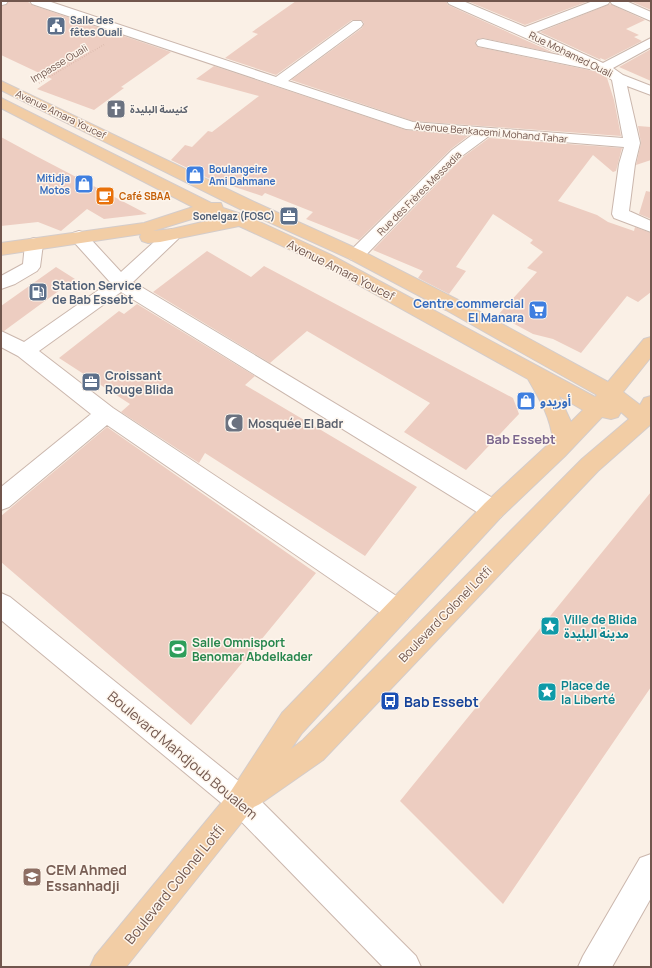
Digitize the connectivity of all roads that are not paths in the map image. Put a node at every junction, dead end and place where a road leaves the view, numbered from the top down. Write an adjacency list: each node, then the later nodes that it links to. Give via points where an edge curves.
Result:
1 (36, 1): 12 (street, Avenue Benkacemi Mohand Tahar)
2 (453, 1): 7 (street, Rue Mohamed Ouali)
3 (604, 1): 7 (street)
4 (616, 1): 5 (street)
5 (651, 17)
6 (357, 24): 12 (street)
7 (524, 32): 10 (street, Rue Mohamed Ouali)
8 (483, 42): 10 (street)
9 (651, 42): 10 (street)
10 (603, 68): 11 (street, Rue Mohamed Ouali)
11 (618, 78): 14 (street); 17 (street, Rue Mohamed Ouali)
12 (279, 81): 16 (street, Avenue Benkacemi Mohand Tahar, via 411,126)
13 (1, 85): 20 (main road, Avenue Amara Youcef)
14 (651, 91)
15 (1, 102): 18 (main road, Avenue Amara Youcef)
16 (484, 133): 17 (street, Avenue Benkacemi Mohand Tahar); 26 (street, Rue des Frères Messadia, via 457,153)
17 (632, 143): 21 (street, Rue Mohamed Ouali, via 620,214)
18 (170, 190): 19 (main road, Avenue Amara Youcef); 22 (main road, via 174,198)
19 (208, 208): 20 (main road, Avenue Amara Youcef); 22 (main road, via 191,212)
20 (243, 212): 22 (main road, via 220,223 192,231); 26 (main road, Avenue Amara Youcef); 34 (main road, Avenue Amara Youcef)
21 (651, 227)
22 (166, 230): 23 (main road, via 157,237); 28 (street)
23 (79, 237): 24 (main road); 28 (street)
24 (34, 244): 25 (main road); 27 (street, via 31,267)
25 (1, 249)
26 (356, 255): 33 (main road, Avenue Amara Youcef)
27 (1, 283)
28 (121, 283): 31 (street); 40 (street)
29 (1, 338): 31 (street)
30 (651, 344): 32 (main road, Boulevard Colonel Lotfi)
31 (24, 351): 36 (street)
32 (632, 368): 33 (main road, via 620,374 601,375); 35 (main road, Boulevard Colonel Lotfi)
33 (571, 370): 35 (main road, Avenue Amara Youcef)
34 (535, 374): 35 (main road, Avenue Amara Youcef); 38 (main road, via 561,422)
35 (605, 400): 37 (main road, Avenue Amara Youcef); 38 (main road, Boulevard Colonel Lotfi)
36 (106, 414): 39 (street); 42 (street)
37 (648, 415): 43 (main road, Boulevard Colonel Lotfi, via 590,464 313,750)
38 (564, 443): 40 (main road, Boulevard Colonel Lotfi)
39 (1, 500)
40 (493, 510): 42 (main road, Boulevard Colonel Lotfi)
41 (1, 605): 43 (street, Boulevard Mahdjoub Boualem)
42 (398, 610): 43 (main road, Boulevard Colonel Lotfi, via 292,724)
43 (241, 801): 45 (main road, Boulevard Colonel Lotfi); 46 (street, Boulevard Mahdjoub Boualem)
44 (651, 869): 47 (street)
45 (106, 967)
46 (405, 967)
47 (594, 967)

